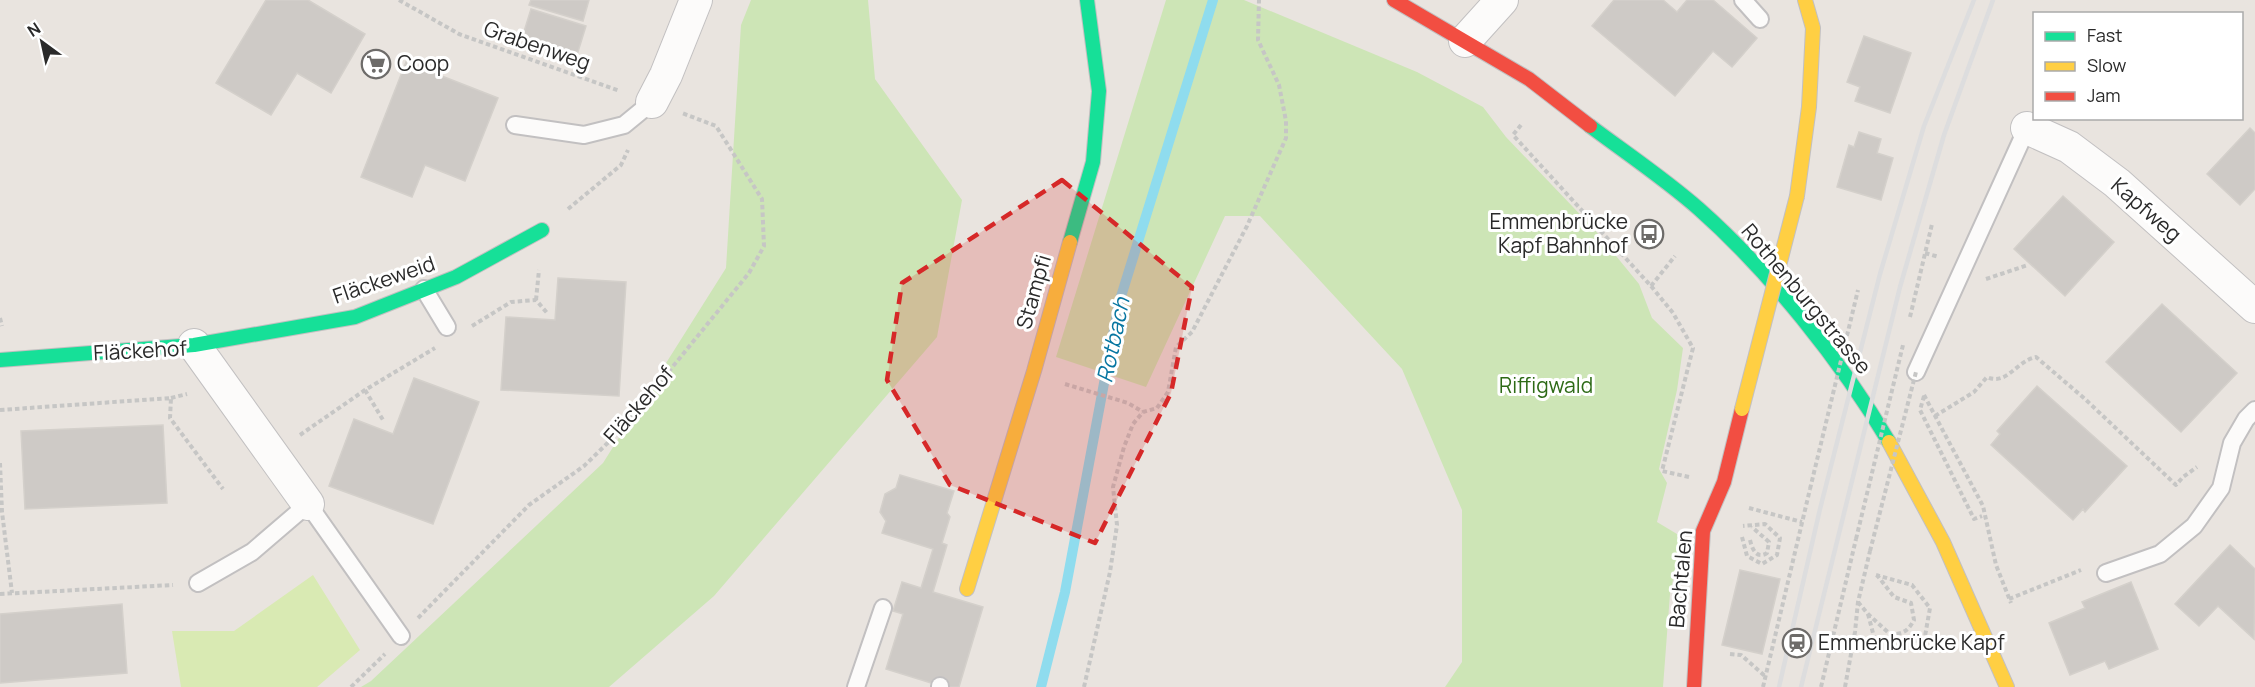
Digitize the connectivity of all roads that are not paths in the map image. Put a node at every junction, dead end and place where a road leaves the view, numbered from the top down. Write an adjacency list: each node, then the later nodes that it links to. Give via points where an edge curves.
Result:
1 (696, 0): 9 (street, via 666,75)
2 (1087, 0): 23 (street, Stampfi, via 1099,91 1093,162)
3 (1394, 0): 8 (street, Rothenburgstrasse)
4 (1502, 0): 8 (street)
5 (1743, 0): 7 (lane)
6 (1805, 0): 27 (street, Bachtalen, bridge, via 1813,28 1809,107 1797,196 1724,482 1703,531)
7 (1760, 19)
8 (1466, 41): 28 (street, Rothenburgstrasse, via 1529,79 1698,208 1749,257 1780,294 1871,413 1910,477)
9 (638, 97): 10 (lane, via 624,125 584,135)
10 (515, 125)
11 (2027, 128): 14 (street, Kapfweg, via 2069,147 2116,183); 18 (lane)
12 (543, 230): 13 (street, Fläckeweid, via 456,277)
13 (424, 289): 15 (lane); 16 (street, Fläckeweid, via 355,316)
14 (2255, 307)
15 (451, 334)
16 (194, 345): 17 (street, Fläckehof); 20 (street, Fläckehof)
17 (0, 360)
18 (1919, 380)
19 (2255, 410): 21 (lane, via 2232,443 2221,488 2194,526 2160,554)
20 (308, 504): 22 (lane, via 252,552); 25 (lane)
21 (2106, 573)
22 (198, 583)
23 (965, 595)
24 (882, 609): 26 (lane)
25 (401, 636)
26 (856, 687)
27 (1694, 687)
28 (2007, 687)

